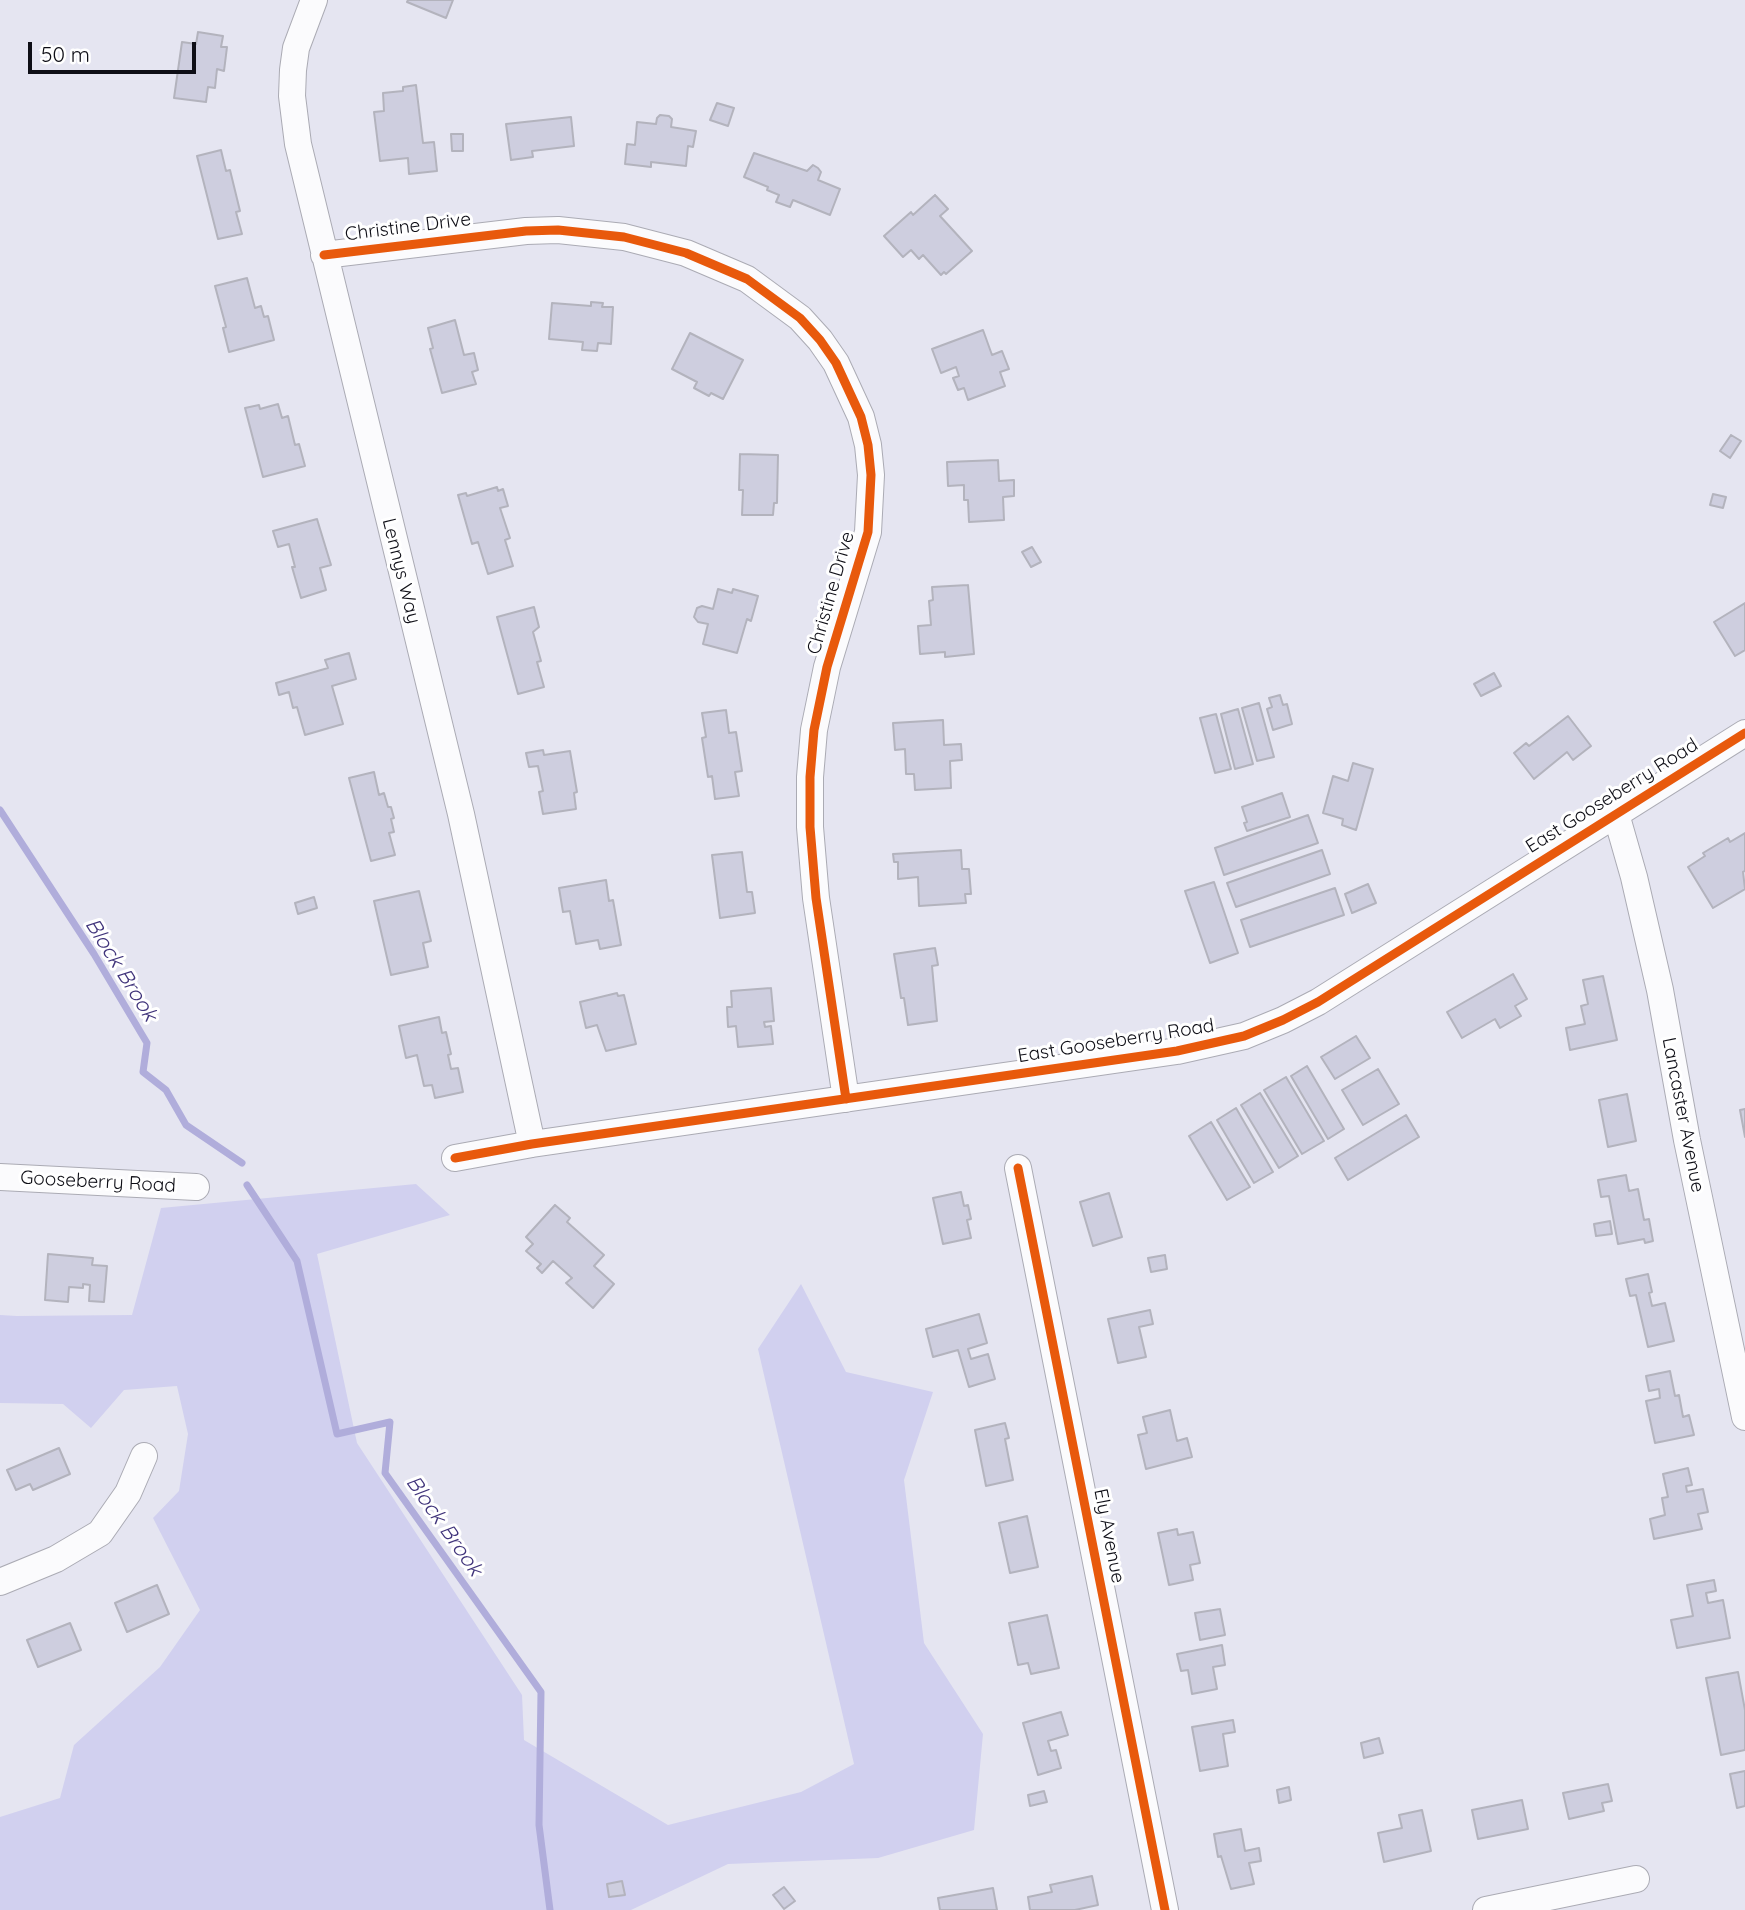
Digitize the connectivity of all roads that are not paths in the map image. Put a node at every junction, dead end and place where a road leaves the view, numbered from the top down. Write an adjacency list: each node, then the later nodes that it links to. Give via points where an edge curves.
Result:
1 (314, 0): 2 (street, Lennys Way, via 296,48 292,96 298,144)
2 (324, 255): 5 (street, Christine Drive, via 526,231 624,237 687,253 747,279 800,318 836,363 861,417 871,475 868,532 825,678 810,776 815,886); 6 (street, Lennys Way, via 461,814)
3 (1745, 733): 4 (street, East Gooseberry Road)
4 (1616, 814): 5 (street, East Gooseberry Road, via 1318,1002 1263,1029 1177,1051); 11 (street, Lancaster Avenue, via 1660,990)
5 (846, 1099): 6 (street, East Gooseberry Road)
6 (532, 1144): 7 (street, East Gooseberry Road)
7 (455, 1158)
8 (1018, 1168): 15 (street, Ely Avenue)
9 (0, 1177): 10 (street, Gooseberry Road)
10 (196, 1187)
11 (1745, 1417)
12 (144, 1456): 13 (street, via 128,1493 100,1533 56,1559)
13 (0, 1582)
14 (1636, 1879): 16 (street)
15 (1165, 1910)
16 (1486, 1910)

